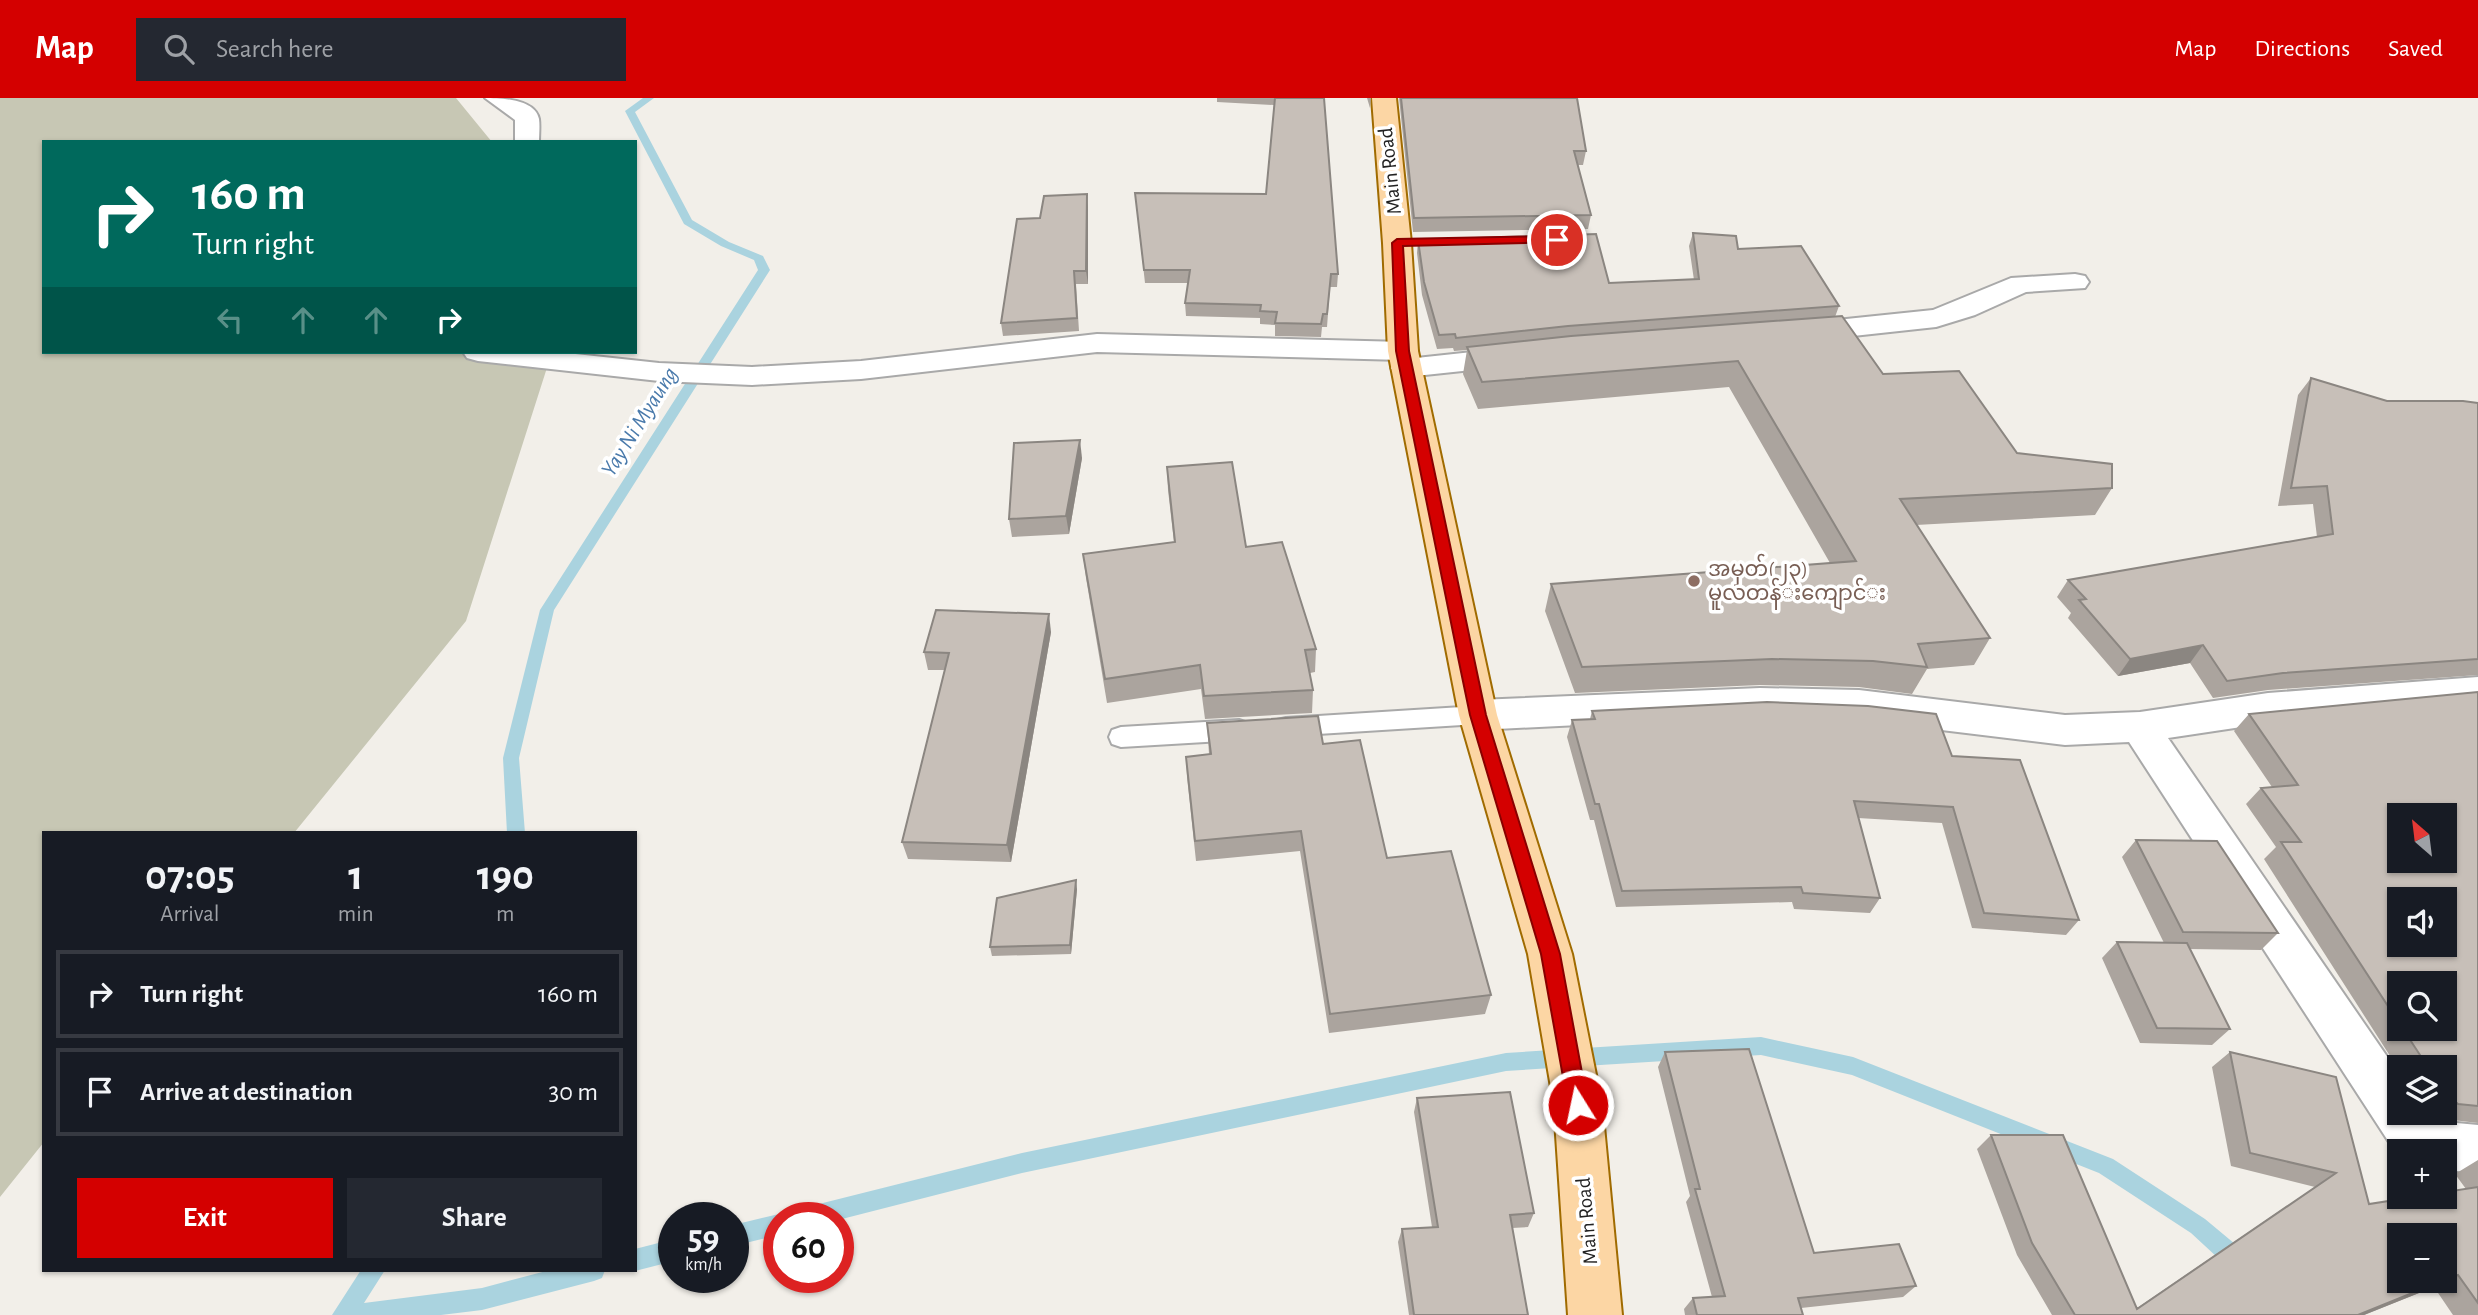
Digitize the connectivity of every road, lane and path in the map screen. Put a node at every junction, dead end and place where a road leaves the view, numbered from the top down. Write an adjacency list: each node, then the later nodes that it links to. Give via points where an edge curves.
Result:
1 (497, 98): 3 (street, via 527,117)
2 (1384, 98): 8 (main road, Main Road, via 1410,242)
3 (527, 140)
4 (2075, 282): 5 (street, via 2021,284 1936,318)
5 (1775, 334)
6 (1552, 353): 8 (street)
7 (496, 354): 8 (street, via 659,372 752,376 861,370 1097,343)
8 (1404, 360): 10 (main road, Main Road)
9 (2478, 691): 11 (street, via 2267,708)
10 (1478, 715): 11 (street, via 1760,702 1859,705 2065,730); 12 (lane); 14 (main road, Main Road, via 1550,954 1578,1105)
11 (2140, 727): 13 (street, via 2411,1133 2426,1144)
12 (1121, 737)
13 (2478, 1149)
14 (1595, 1315)

